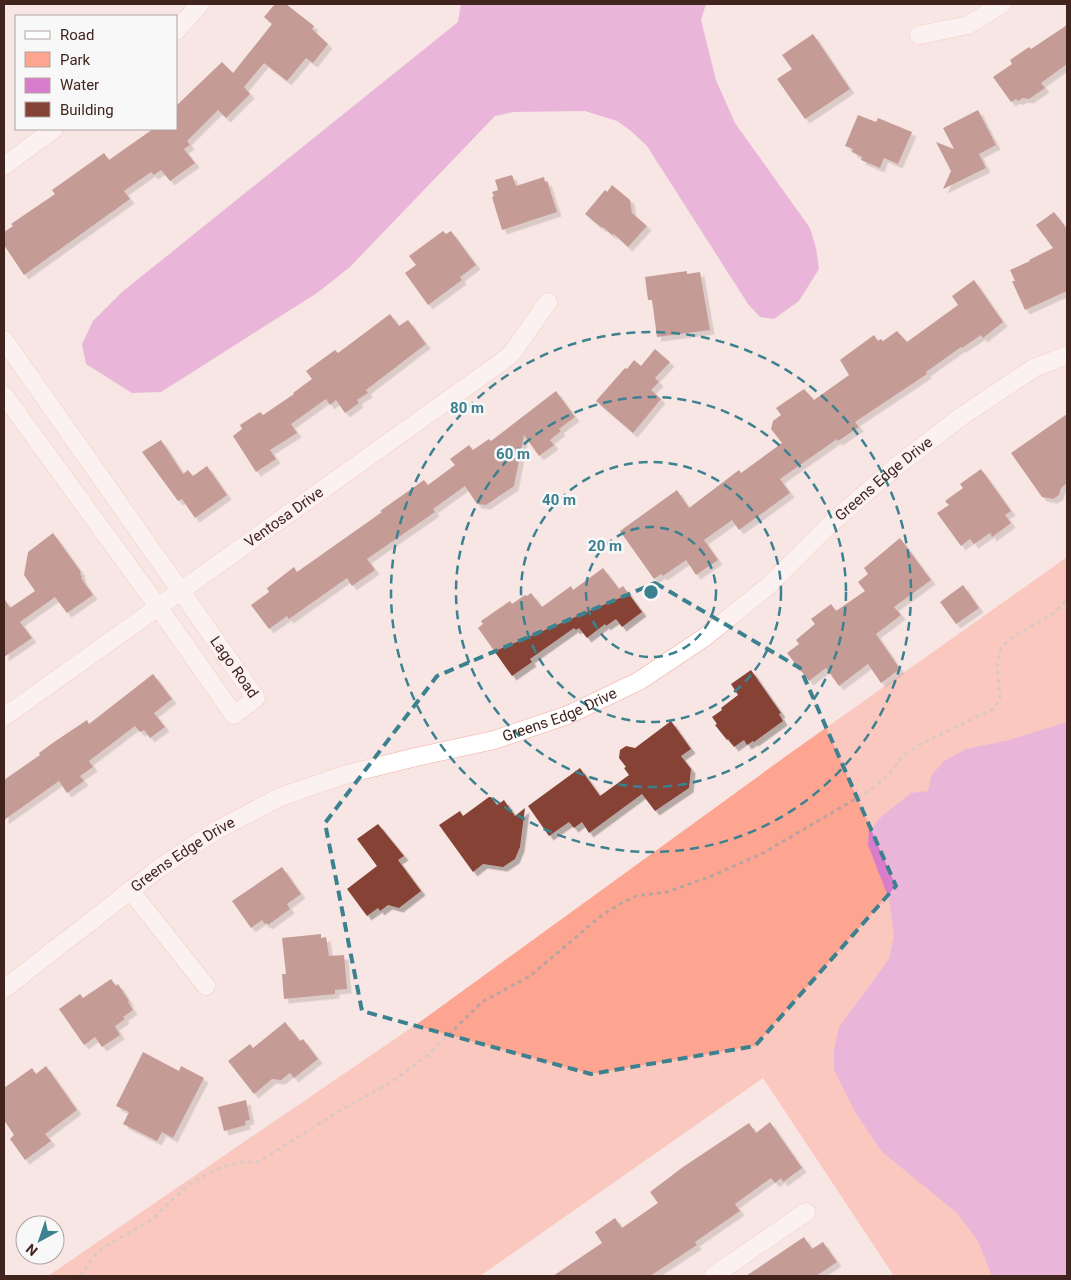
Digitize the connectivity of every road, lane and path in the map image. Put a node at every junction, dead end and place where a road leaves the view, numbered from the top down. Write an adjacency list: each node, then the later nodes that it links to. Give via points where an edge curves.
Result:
1 (200, 4): 3 (street)
2 (1002, 4): 4 (street, via 968,25)
3 (178, 29)
4 (919, 35)
5 (53, 130): 6 (street)
6 (4, 166)
7 (548, 302): 11 (street, Ventosa Drive, via 504,360)
8 (4, 340): 11 (street, Lago Road)
9 (1067, 355): 15 (street, Greens Edge Drive, via 1034,368 962,416 893,469 828,526 759,594 705,638 639,681 568,715 494,740 347,774 280,797 217,830)
10 (4, 395): 13 (street, Lago Road)
11 (182, 591): 13 (street, Ventosa Drive); 13 (street, Lago Road, via 256,698 234,715)
12 (1067, 600): 19 (path, via 1054,613 1011,638 1001,648 997,664 1000,700 993,709 917,746 869,791 765,852 667,892 636,896 602,915 530,976 482,1002 427,1056 390,1083 258,1162 239,1162 214,1170 187,1186 151,1220 104,1247)
13 (159, 608): 14 (street, Ventosa Drive)
14 (4, 716)
15 (130, 890): 16 (street); 17 (street, Greens Edge Drive)
16 (206, 986)
17 (4, 989)
18 (806, 1212): 20 (street)
19 (80, 1276)
20 (713, 1276)

